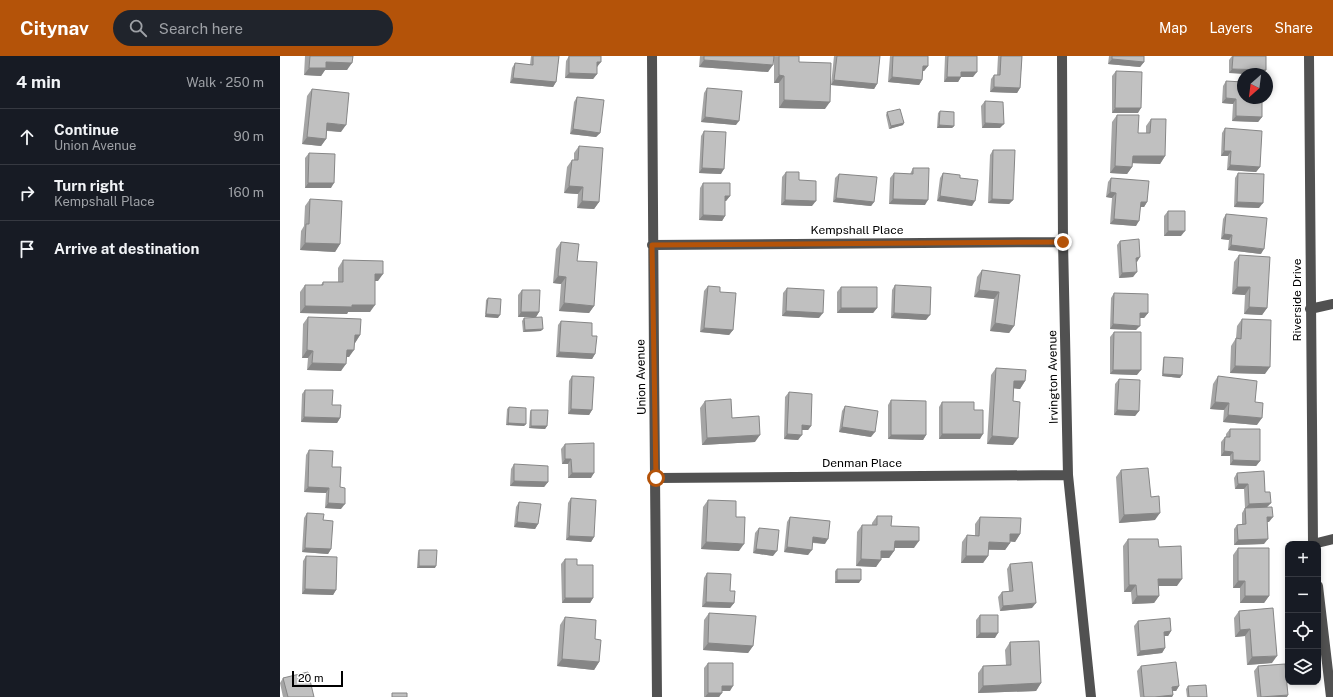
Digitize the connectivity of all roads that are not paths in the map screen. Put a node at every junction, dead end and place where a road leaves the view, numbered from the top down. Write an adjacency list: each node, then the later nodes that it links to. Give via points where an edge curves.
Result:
1 (652, 56): 5 (street, Union Avenue)
2 (1062, 56): 4 (street, Irvington Avenue)
3 (1309, 56): 7 (street, Riverside Drive)
4 (1063, 242): 5 (street, Kempshall Place); 8 (street, Irvington Avenue)
5 (652, 245): 9 (street, Union Avenue)
6 (1333, 304): 7 (street)
7 (1310, 309): 11 (street, Riverside Drive)
8 (1068, 475): 9 (street, Denman Place); 15 (street, Irvington Avenue)
9 (656, 478): 14 (street, Union Avenue)
10 (1333, 539): 12 (street)
11 (1313, 541)
12 (1321, 542)
13 (1321, 612): 16 (street)
14 (657, 697)
15 (1091, 697)
16 (1331, 697)

